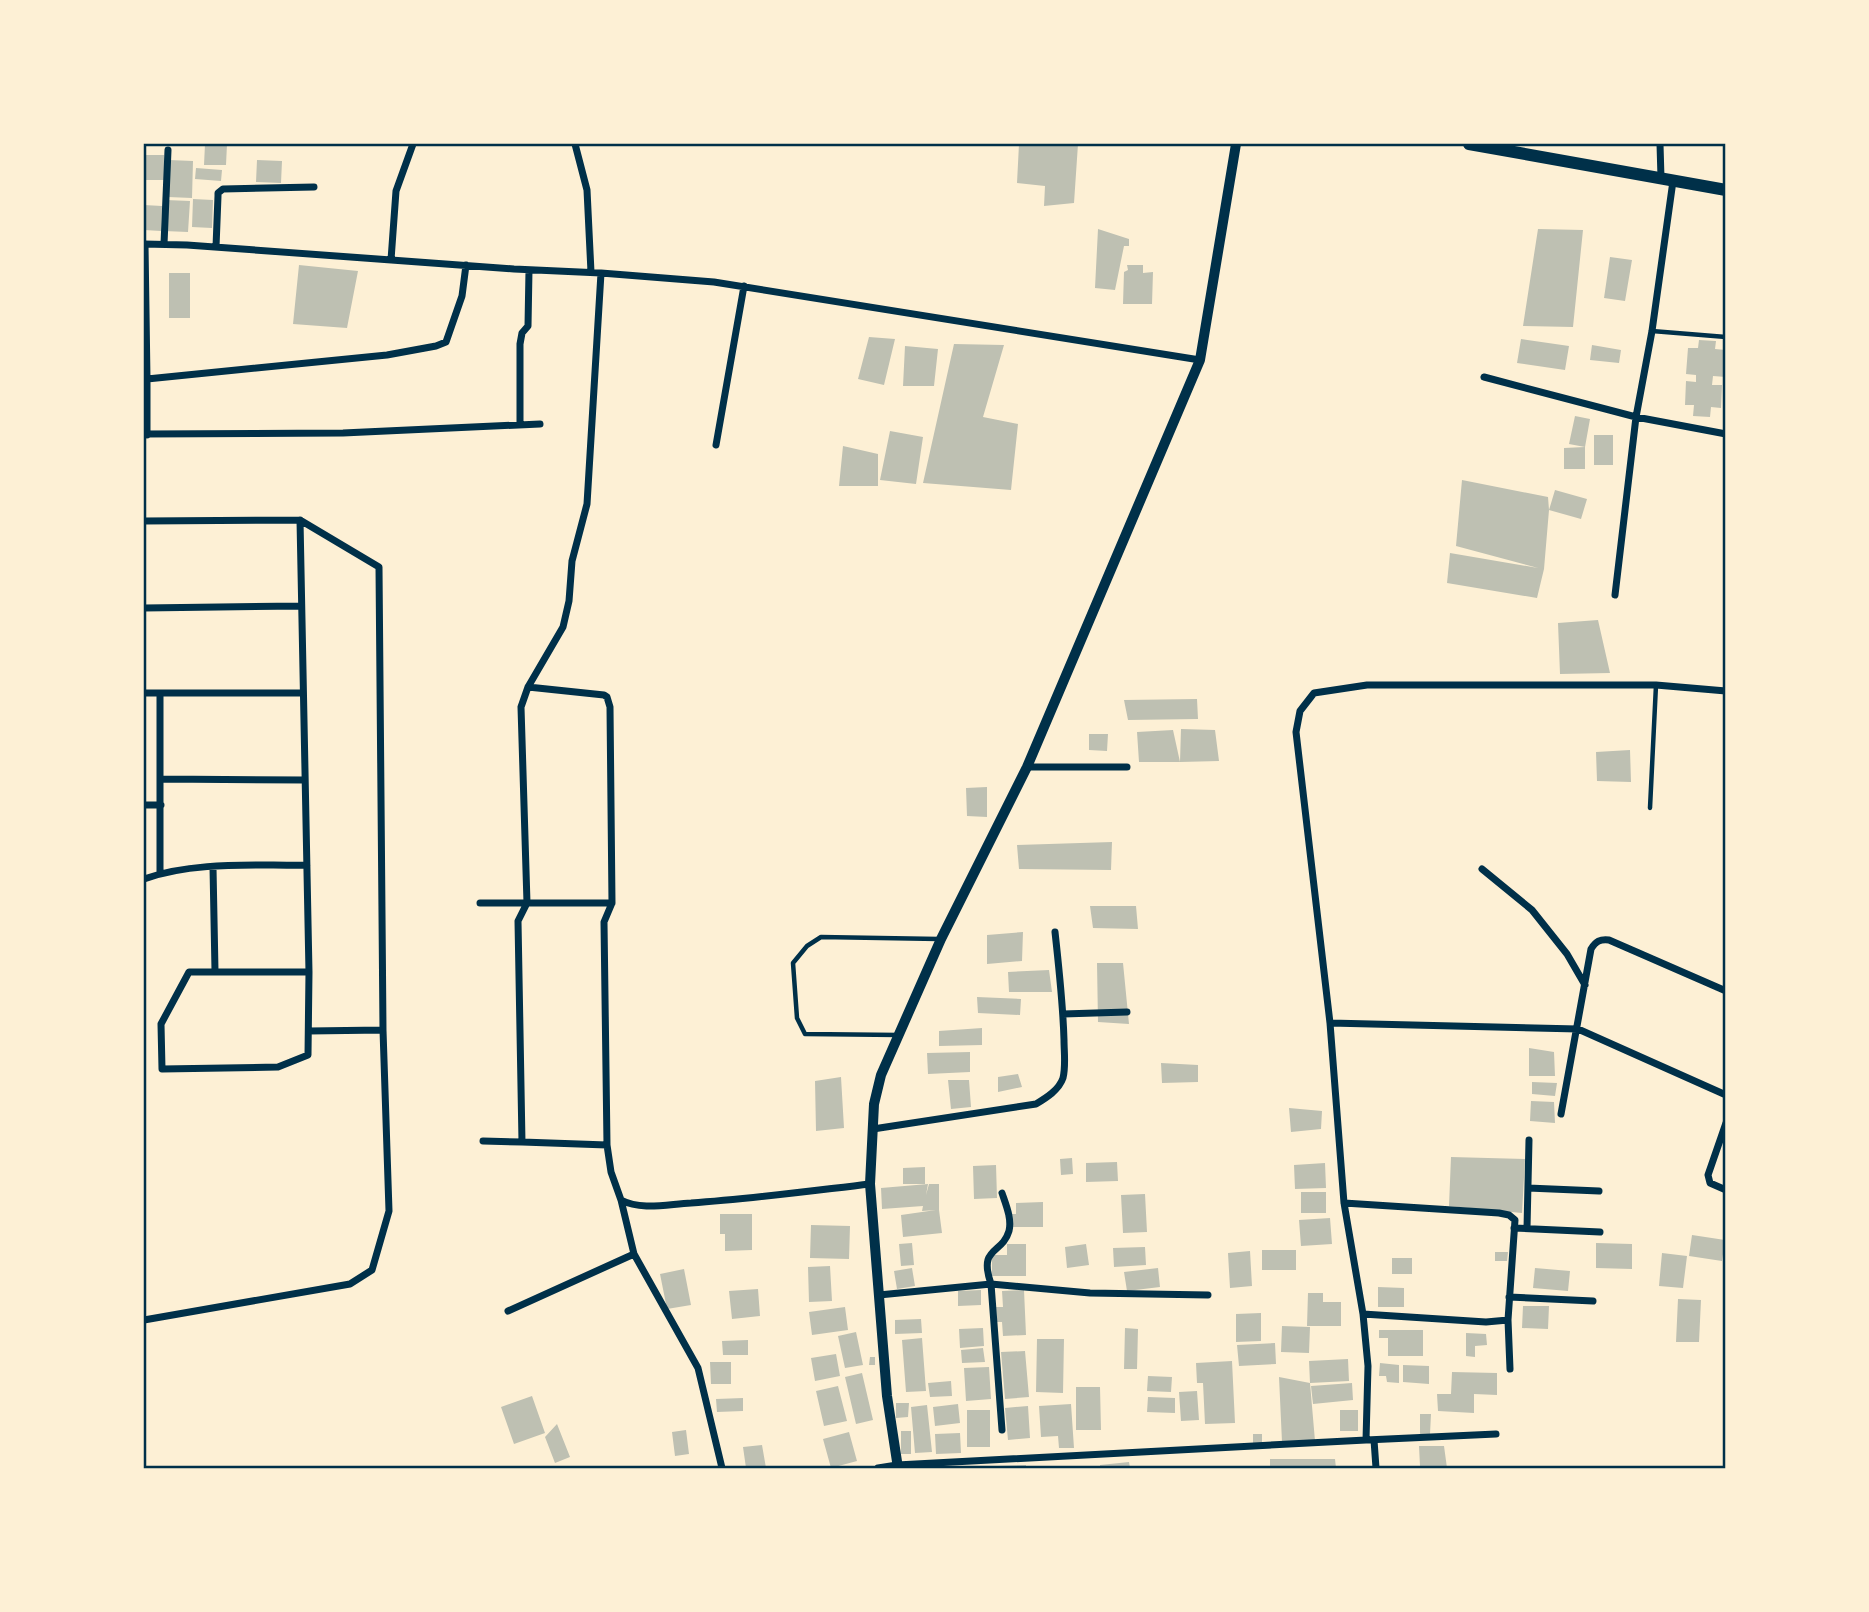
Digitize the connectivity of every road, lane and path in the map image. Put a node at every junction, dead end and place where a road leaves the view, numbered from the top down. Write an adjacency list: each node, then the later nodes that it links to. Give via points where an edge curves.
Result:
1 (413, 144): 13 (street, via 396,191)
2 (575, 144): 16 (street, via 587,190)
3 (1236, 144): 21 (street)
4 (1469, 144): 7 (main road)
5 (1660, 144): 7 (street)
6 (168, 150): 11 (street)
7 (1667, 179): 9 (main road); 19 (street)
8 (314, 187): 12 (street, via 223,189 218,197)
9 (1726, 190)
10 (144, 244): 11 (street); 23 (street)
11 (163, 244): 12 (street)
12 (216, 247): 13 (street)
13 (391, 260): 14 (street)
14 (466, 265): 15 (street); 23 (street, via 450,335 436,346)
15 (529, 270): 16 (street); 26 (street, via 528,326 522,333 519,355)
16 (591, 272): 17 (street)
17 (601, 273): 18 (street); 36 (street, via 587,505 572,561 563,627)
18 (744, 286): 21 (street); 29 (street)
19 (1652, 331): 20 (lane); 24 (street)
20 (1726, 337)
21 (1200, 360): 41 (street)
22 (1484, 377): 24 (street)
23 (147, 379): 27 (street)
24 (1636, 417): 28 (street); 32 (street)
25 (540, 424): 26 (street)
26 (520, 425): 27 (street, via 343,433)
27 (145, 434)
28 (1726, 434)
29 (716, 445)
30 (300, 520): 31 (street); 33 (street); 66 (street, via 379,567)
31 (144, 521)
32 (1615, 595)
33 (301, 606): 34 (street); 40 (street)
34 (144, 608)
35 (1656, 685): 37 (street); 47 (lane); 64 (street, via 1367,685 1314,693 1300,711 1296,732)
36 (528, 687): 54 (street, via 521,707); 55 (street, via 607,696)
37 (1726, 691)
38 (144, 693): 39 (street)
39 (160, 693): 40 (street); 43 (street)
40 (303, 693): 44 (street)
41 (1027, 767): 42 (street); 57 (street)
42 (1127, 767)
43 (161, 779): 44 (street); 46 (street)
44 (306, 780): 48 (street)
45 (144, 805): 46 (street)
46 (161, 805): 51 (street)
47 (1650, 808)
48 (307, 865): 49 (street); 59 (street)
49 (213, 867): 51 (street); 58 (street)
50 (1482, 869): 60 (street, via 1532,910)
51 (160, 873): 52 (street)
52 (144, 879)
53 (480, 902): 54 (street)
54 (527, 902): 55 (street); 75 (street, via 518,921)
55 (612, 903): 76 (street, via 604,922)
56 (1055, 932): 63 (street)
57 (942, 939): 68 (street); 68 (lane, via 821,937 793,963 797,1017 805,1034)
58 (215, 971): 59 (street); 67 (street, via 189,972 161,1024 162,1069 278,1067 309,1055)
59 (309, 972): 67 (street)
60 (1585, 985): 61 (street, via 1591,949 1602,939); 65 (street)
61 (1726, 991)
62 (1127, 1012): 63 (street)
63 (1063, 1014): 72 (street, via 1063,1080 1048,1097 1036,1104)
64 (1329, 1023): 65 (street); 83 (street)
65 (1578, 1029): 69 (street); 70 (street)
66 (383, 1030): 67 (street); 95 (street, via 389,1211 372,1270 349,1284)
67 (309, 1031)
68 (900, 1035): 72 (street, via 881,1075)
69 (1726, 1095)
70 (1562, 1114)
71 (1726, 1124): 79 (street, via 1708,1175 1710,1183)
72 (873, 1129): 77 (street)
73 (1529, 1140): 78 (street)
74 (483, 1141): 75 (street)
75 (522, 1142): 76 (street)
76 (607, 1145): 82 (street)
77 (870, 1184): 82 (street, via 650,1206); 89 (street)
78 (1528, 1188): 80 (street); 85 (street)
79 (1726, 1190)
80 (1599, 1191)
81 (1002, 1193): 88 (street, via 1010,1227 989,1255)
82 (621, 1200): 87 (street)
83 (1344, 1203): 84 (street, via 1503,1214 1515,1220); 94 (street)
84 (1514, 1228): 85 (street); 91 (street)
85 (1527, 1228): 86 (street)
86 (1600, 1232)
87 (634, 1254): 93 (street); 102 (street, via 698,1368)
88 (991, 1284): 89 (street); 90 (street, via 1090,1293); 98 (street)
89 (879, 1295): 101 (street)
90 (1208, 1295)
91 (1510, 1297): 92 (street); 96 (street)
92 (1593, 1301)
93 (508, 1311)
94 (1363, 1314): 96 (street); 100 (street)
95 (144, 1320)
96 (1508, 1320): 97 (street)
97 (1510, 1369)
98 (1002, 1430)
99 (1496, 1434): 100 (street)
100 (1370, 1440): 101 (street); 104 (street)
101 (898, 1467): 103 (street)
102 (722, 1468)
103 (878, 1468)
104 (1376, 1468)

